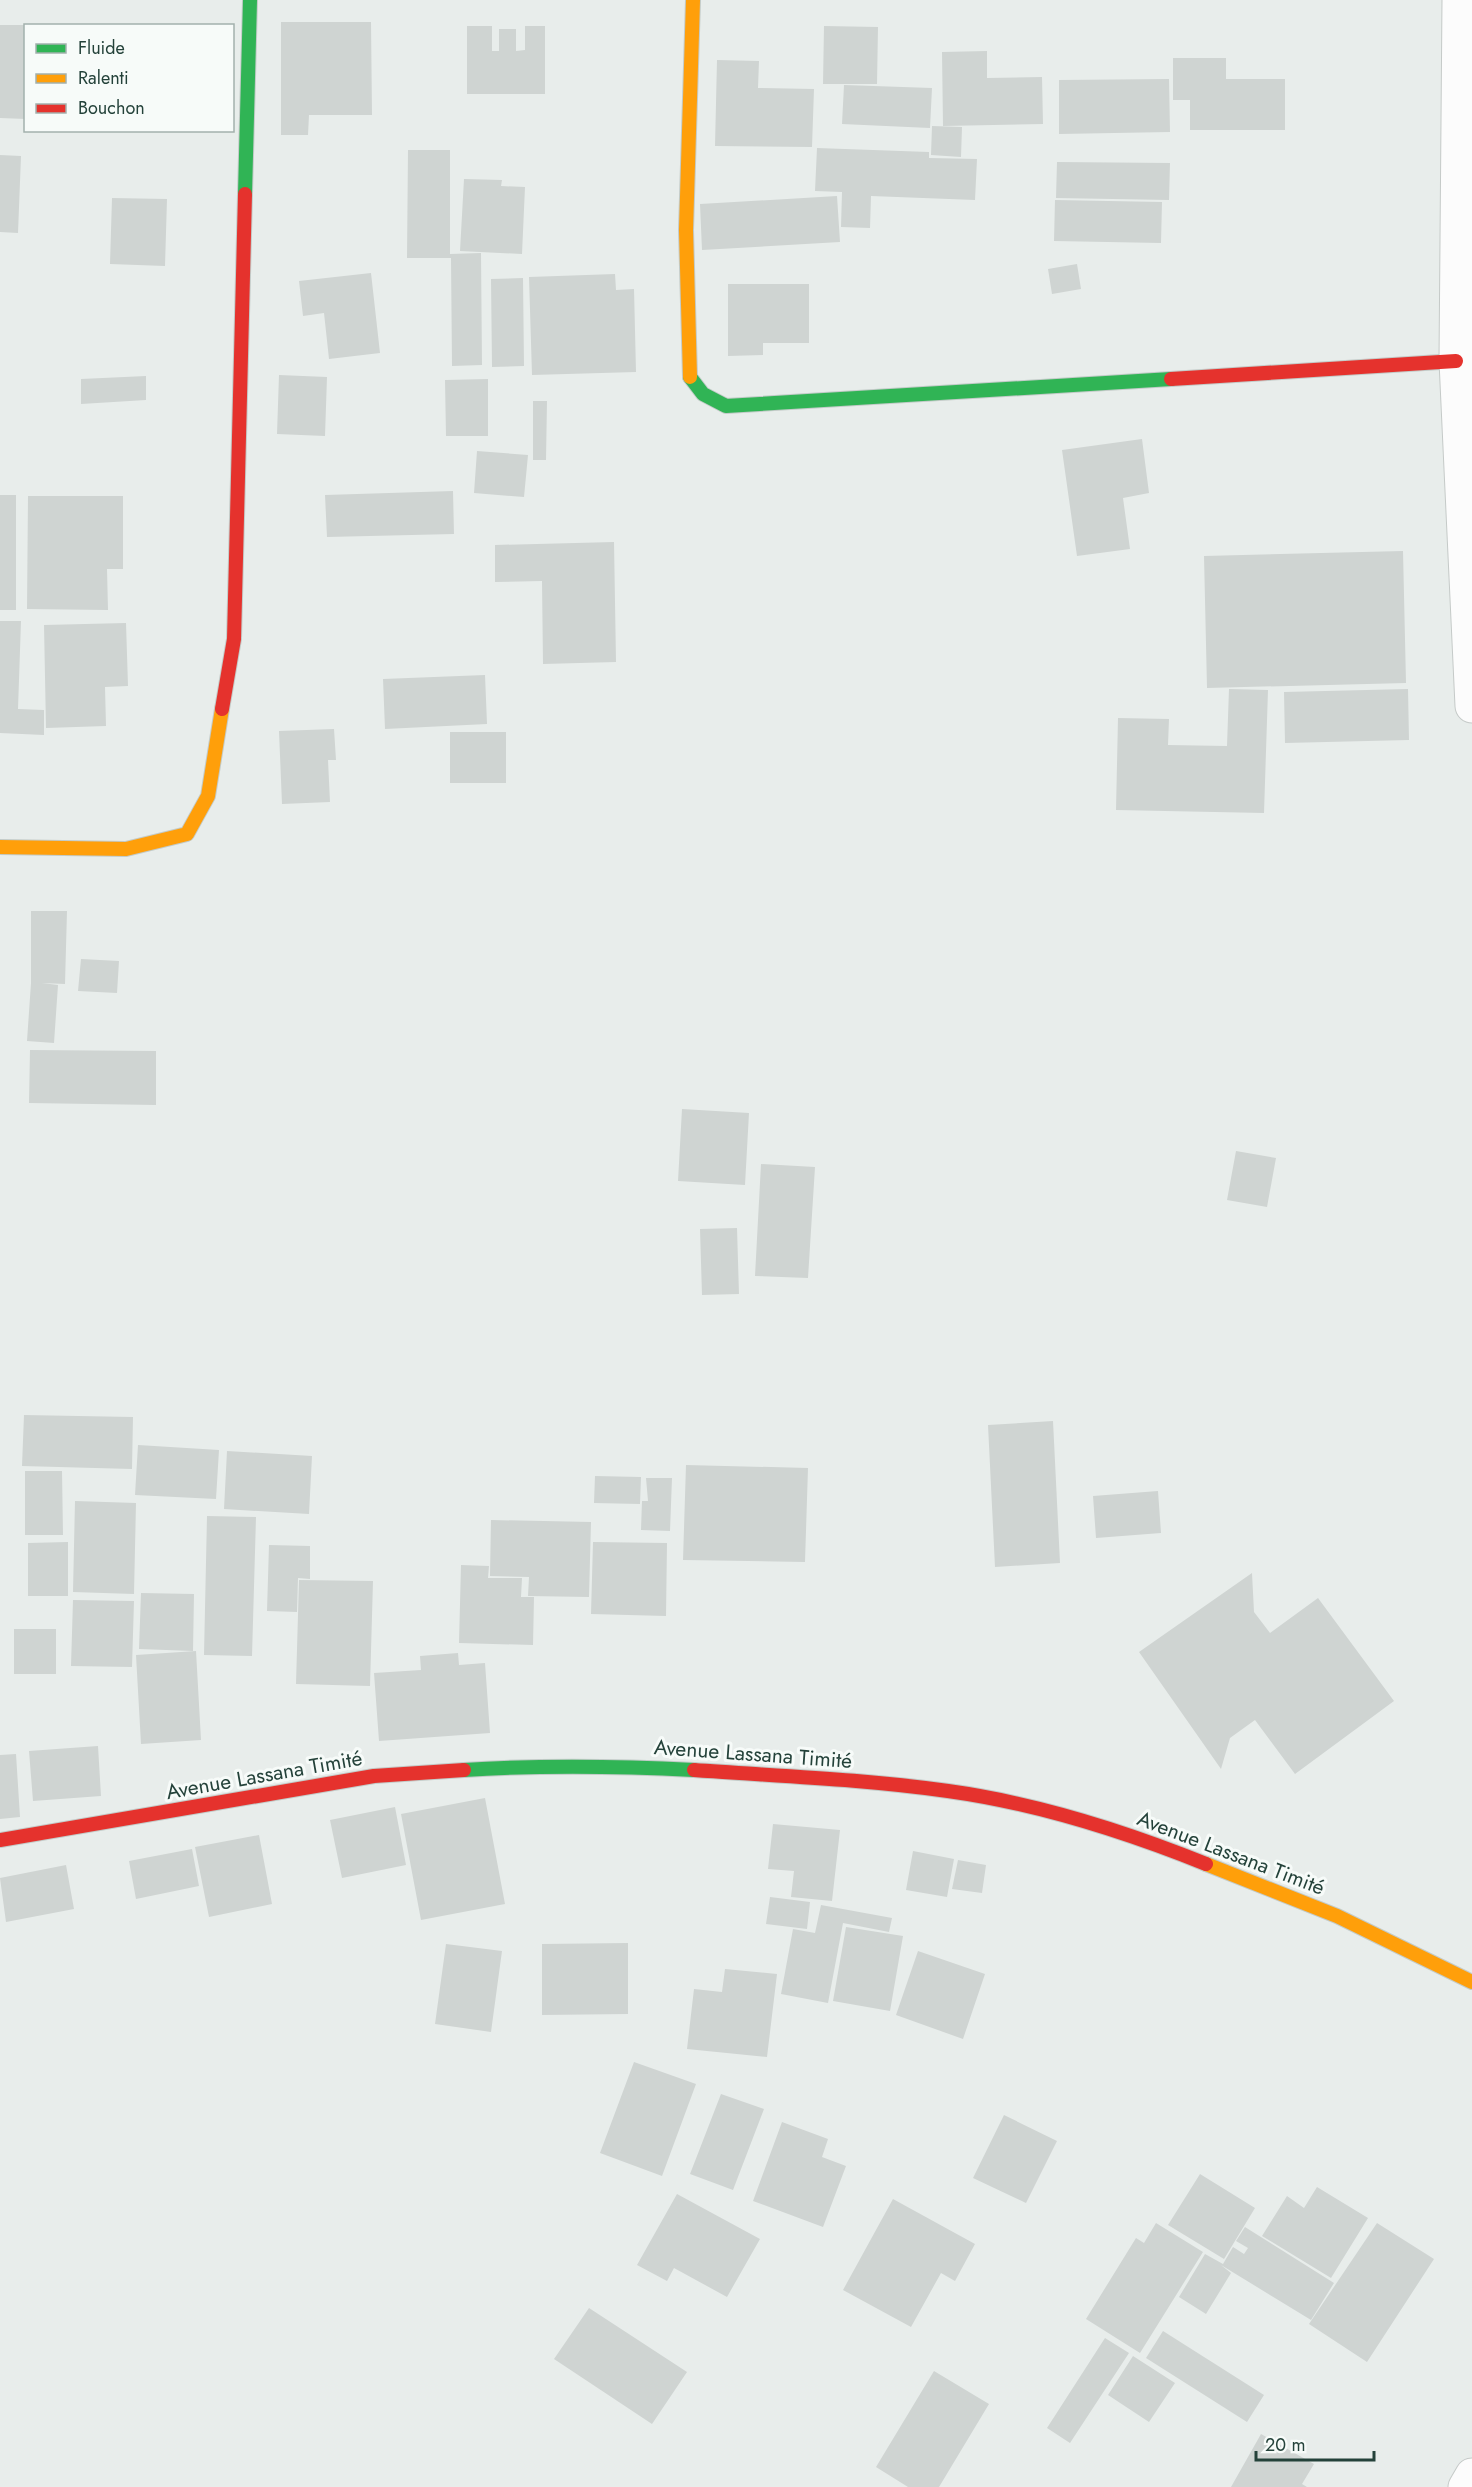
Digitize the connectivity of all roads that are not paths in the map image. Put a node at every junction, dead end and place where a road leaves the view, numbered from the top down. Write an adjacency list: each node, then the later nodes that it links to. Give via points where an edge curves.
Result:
1 (250, 0): 6 (street, via 234,639 208,796 187,834 126,849)
2 (693, 0): 4 (street, via 687,174 688,375 703,394 726,406)
3 (1459, 0): 4 (street)
4 (1456, 361): 5 (street)
5 (1472, 706)
6 (0, 848)
7 (0, 1840): 8 (street, Avenue Lassana Timité, via 374,1776 512,1767 639,1767 892,1785 949,1791 1033,1809 1151,1842 1337,1916)
8 (1472, 1982)
9 (1472, 2475): 10 (street)
10 (1465, 2487)

